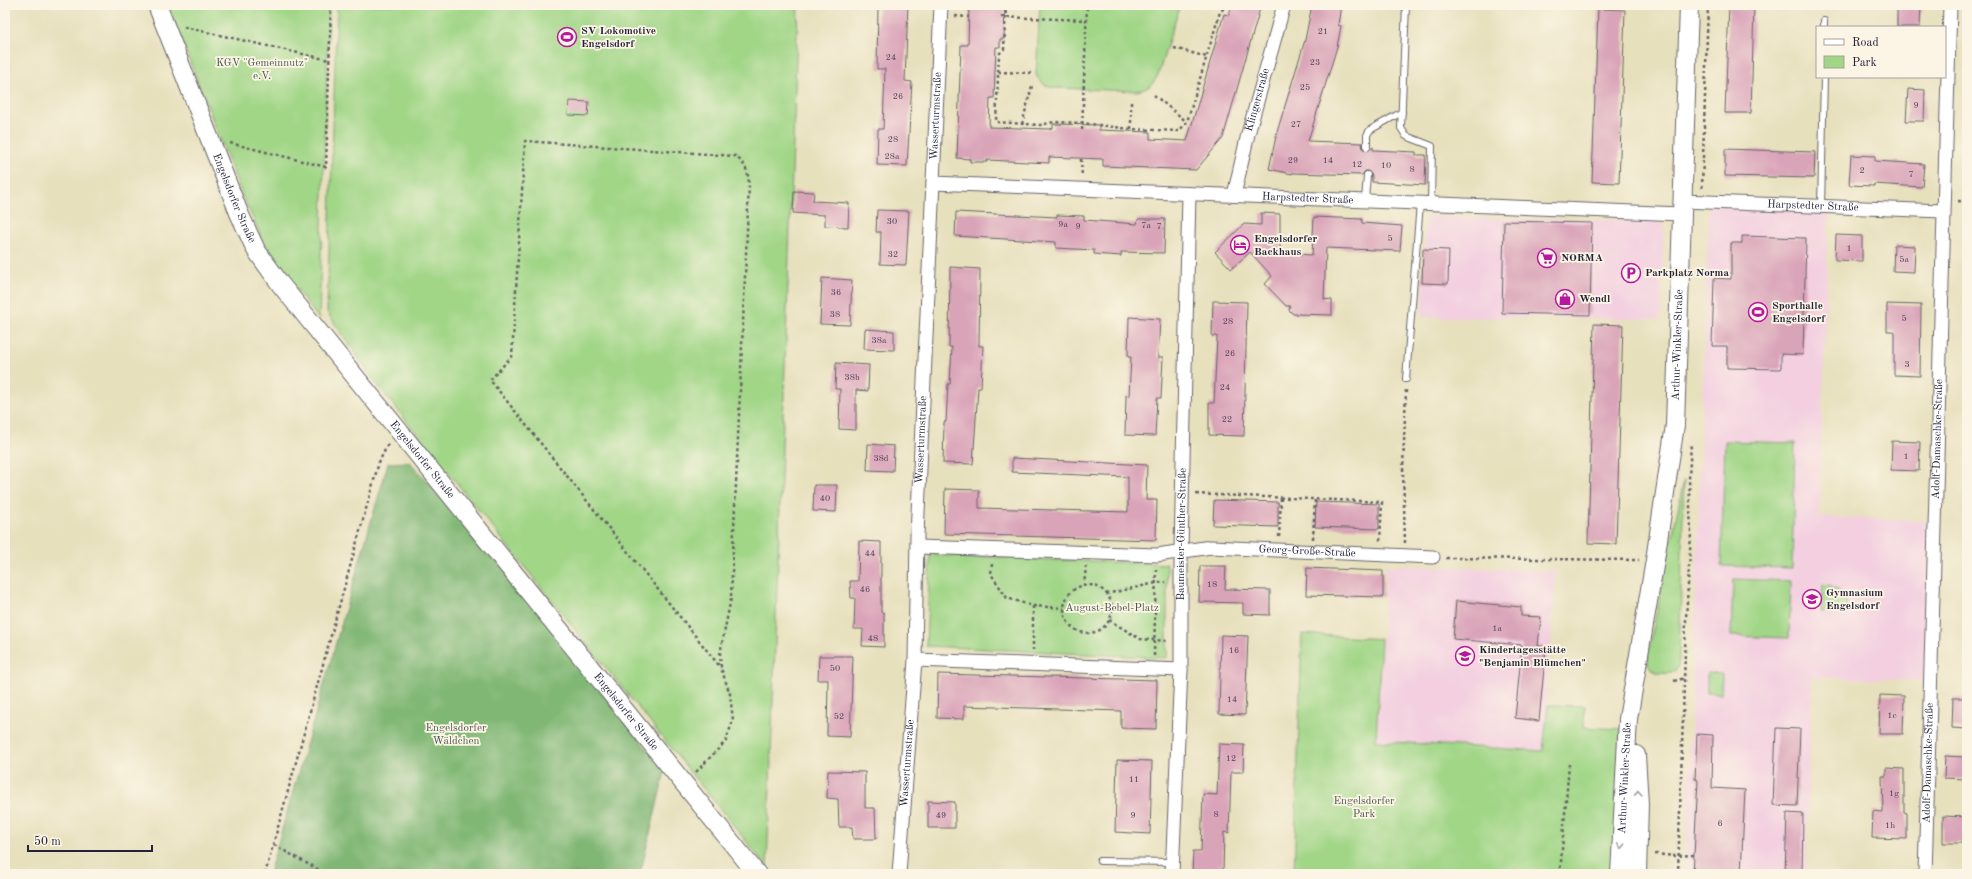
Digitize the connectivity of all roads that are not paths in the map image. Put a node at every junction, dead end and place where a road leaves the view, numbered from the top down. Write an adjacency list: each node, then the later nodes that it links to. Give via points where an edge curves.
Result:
1 (158, 5): 28 (main road, Engelsdorfer Straße, via 239,214 256,250 280,285)
2 (941, 5): 11 (street, Wasserturmstraße)
3 (1284, 5): 13 (street, Klingerstraße)
4 (1406, 5): 8 (lane)
5 (1689, 5): 17 (main road, Arthur-Winkler-Straße)
6 (1950, 5): 18 (street, Adolf-Damaschke-Straße)
7 (1824, 78): 16 (lane)
8 (1402, 112): 9 (lane, via 1370,130 1367,135); 15 (lane, via 1402,128 1406,136 1432,146)
9 (1367, 146)
10 (1367, 175): 14 (lane)
11 (933, 183): 12 (street, Harpstedter Straße); 20 (street, Wasserturmstraße)
12 (1189, 194): 13 (street, Harpstedter Straße); 21 (street, Baumeister-Günther-Straße)
13 (1234, 195): 14 (street, Harpstedter Straße)
14 (1365, 200): 15 (street, Harpstedter Straße)
15 (1426, 203): 17 (street, Harpstedter Straße); 19 (lane)
16 (1821, 206): 17 (street, Harpstedter Straße, via 1701,202); 18 (street, Harpstedter Straße)
17 (1682, 208): 25 (main road, Arthur-Winkler-Straße, via 1675,425)
18 (1943, 211): 32 (street, Adolf-Damaschke-Straße)
19 (1406, 379)
20 (918, 547): 21 (street, via 1157,554); 23 (street, Wasserturmstraße)
21 (1180, 550): 22 (street, Georg-Große-Straße, via 1211,547); 24 (street, Baumeister-Günther-Straße)
22 (1433, 557)
23 (915, 660): 24 (street); 29 (street, Wasserturmstraße)
24 (1181, 670): 27 (street, Baumeister-Günther-Straße)
25 (1634, 682): 30 (main road, Arthur-Winkler-Straße, one-way to 30, via 1628,719); 31 (main road, Arthur-Winkler-Straße, one-way to 25, via 1639,804)
26 (1100, 861): 27 (lane)
27 (1173, 868)
28 (757, 874)
29 (899, 874)
30 (1620, 874)
31 (1637, 874)
32 (1925, 874)

